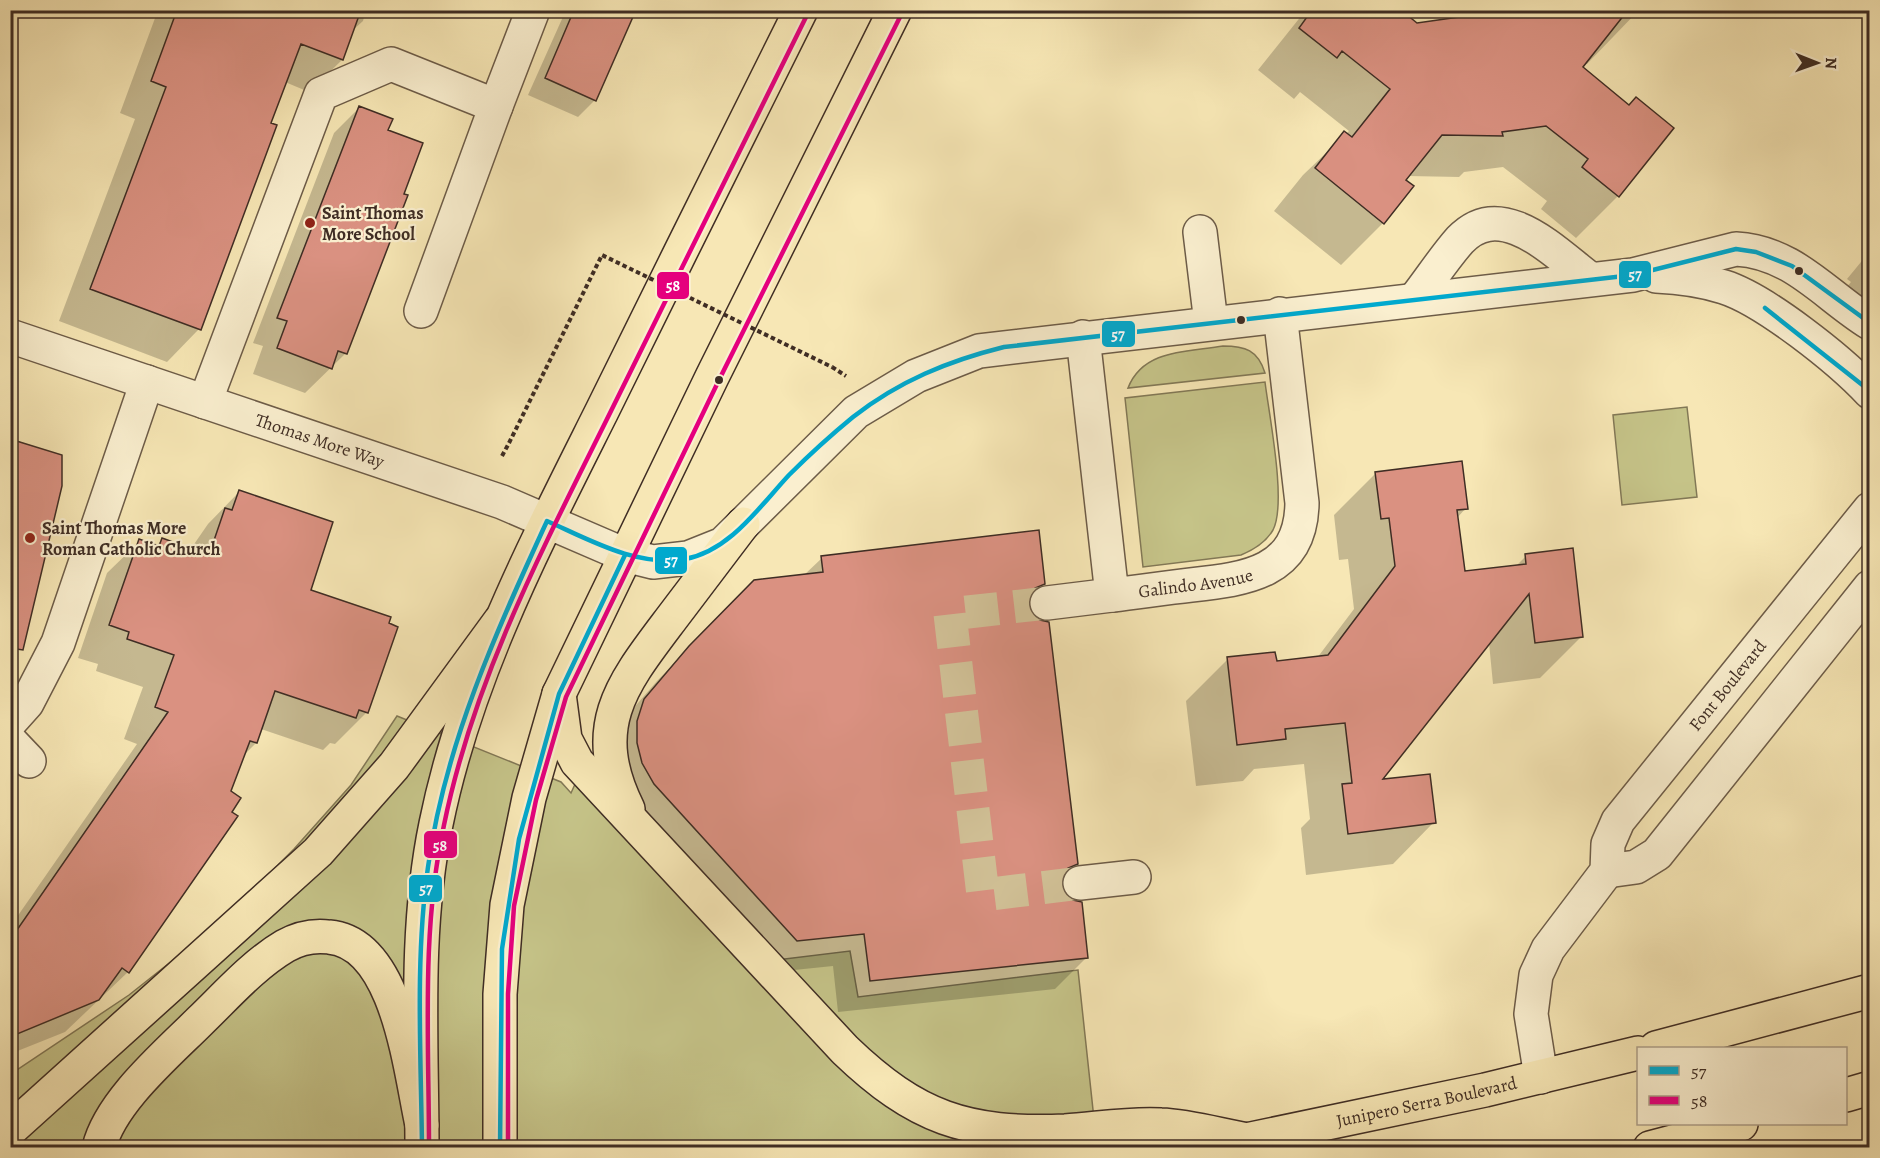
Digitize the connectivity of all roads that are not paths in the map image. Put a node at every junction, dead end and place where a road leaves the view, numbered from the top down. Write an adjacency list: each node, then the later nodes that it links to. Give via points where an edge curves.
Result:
1 (534, 10): 4 (street)
2 (801, 10): 19 (main road)
3 (896, 10): 21 (main road)
4 (496, 106): 9 (street); 17 (street, via 391,64 321,94)
5 (1200, 232): 11 (street)
6 (1633, 275): 7 (street, Thomas More Way); 12 (street, via 1719,252 1753,250 1800,270); 16 (street, via 1699,280 1726,287 1773,313)
7 (1590, 279): 8 (street, Thomas More Way); 8 (street, via 1528,233 1512,224 1492,223 1476,228 1461,240)
8 (1415, 299): 10 (street, Thomas More Way)
9 (421, 312)
10 (1280, 314): 11 (street, Thomas More Way); 23 (street, Galindo Avenue, via 1302,503 1293,543 1278,561 1251,576)
11 (1211, 323): 14 (street, Thomas More Way)
12 (1869, 323)
13 (10, 336): 15 (street, Thomas More Way)
14 (1083, 337): 20 (street, Thomas More Way, via 979,351 936,366 893,388 843,423); 23 (street, Galindo Avenue)
15 (147, 382): 17 (street, Thomas More Way); 27 (street, via 58,643 27,703)
16 (1869, 392)
17 (205, 402): 19 (street, Thomas More Way, via 502,502)
18 (1869, 509): 29 (street, Font Boulevard, via 1618,821 1608,844)
19 (547, 521): 21 (street, Thomas More Way); 25 (main road)
20 (743, 524): 21 (street, Thomas More Way, via 723,544 688,558 653,562); 28 (main road, via 632,670 615,709 610,730 612,763 623,798)
21 (625, 555): 26 (main road)
22 (1869, 587): 29 (street, via 1657,854 1636,867)
23 (1112, 595): 24 (street)
24 (1047, 603)
25 (500, 621): 39 (main road, via 394,766 318,852); 40 (main road, via 462,718 428,866 421,964)
26 (560, 694): 28 (main road, via 563,732 572,754); 43 (main road, via 529,798 507,904 500,994)
27 (10, 722)
28 (645, 836): 41 (main road, via 845,1050 909,1103 960,1122 1015,1131 1162,1125)
29 (1607, 872): 35 (street, via 1548,949 1536,975 1531,1014)
30 (1134, 877): 31 (street)
31 (1080, 883)
32 (1869, 991): 33 (main road)
33 (1660, 1047)
34 (1637, 1053): 35 (main road, Junipero Serra Boulevard)
35 (1541, 1077): 41 (main road, Junipero Serra Boulevard)
36 (1869, 1088): 37 (main road)
37 (1847, 1094)
38 (1738, 1125): 45 (main road)
39 (10, 1130)
40 (422, 1136): 42 (main road, via 398,1020 380,973 373,961 348,942 316,936 285,946 231,990 122,1104 109,1121)
41 (1247, 1140): 44 (main road, Junipero Serra Boulevard)
42 (99, 1148)
43 (500, 1148)
44 (1214, 1148)
45 (1650, 1148)

